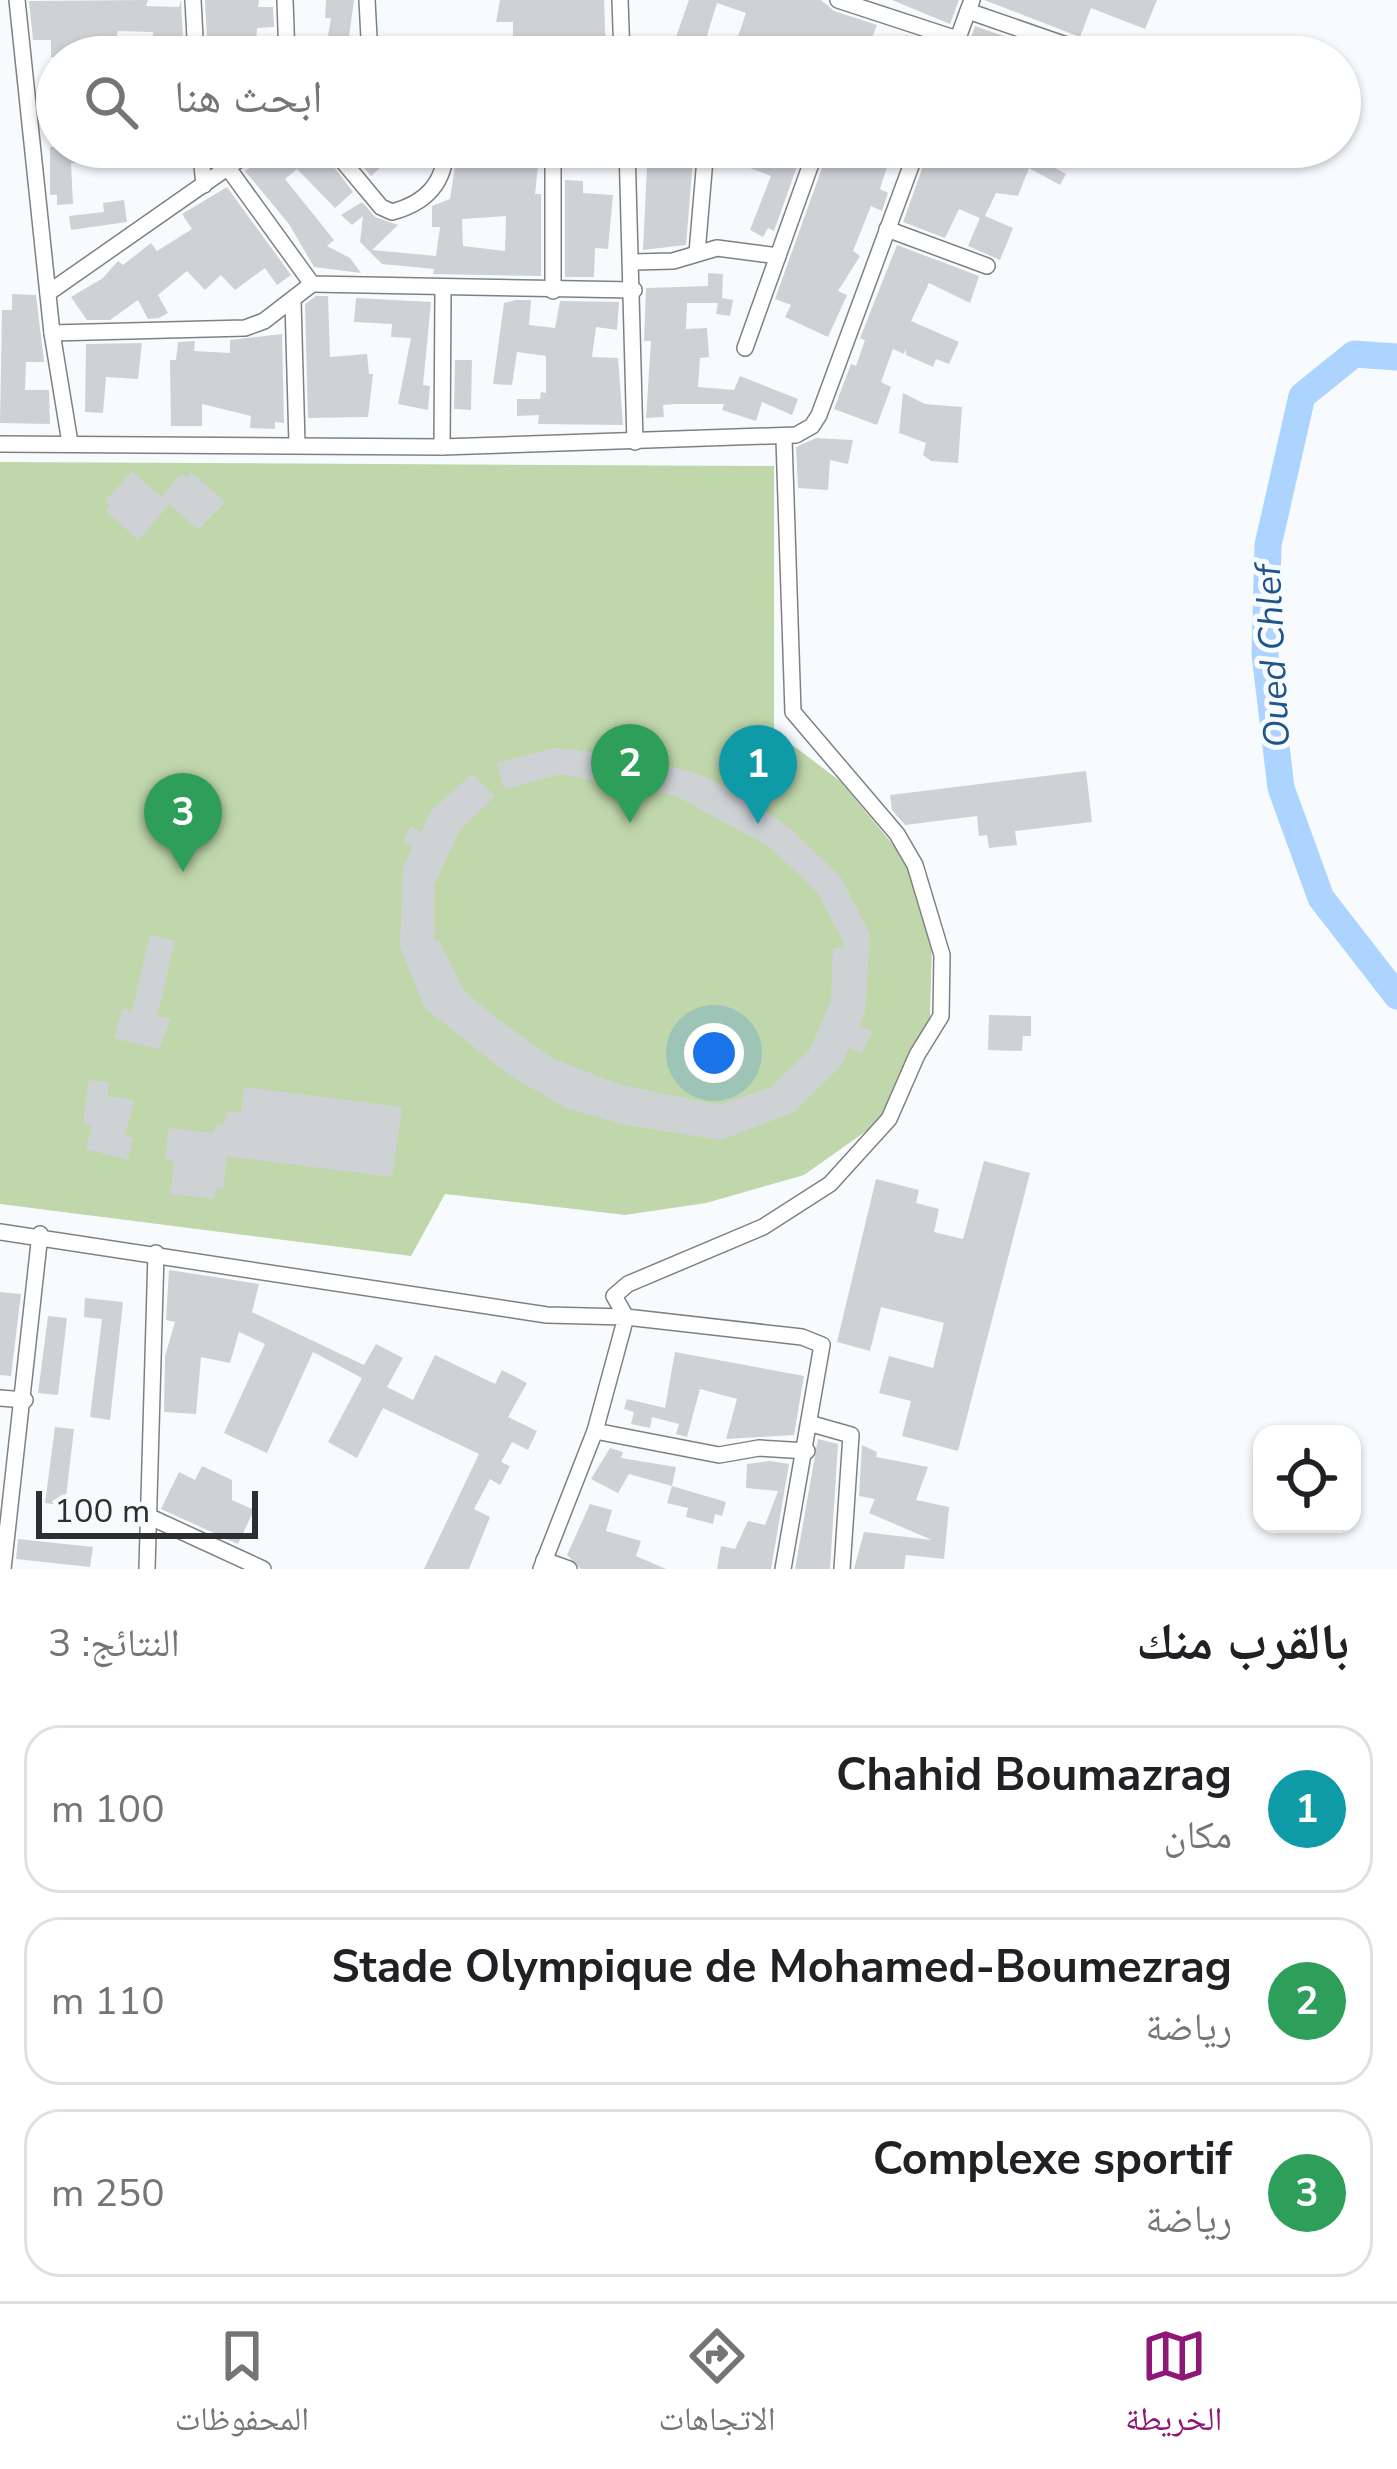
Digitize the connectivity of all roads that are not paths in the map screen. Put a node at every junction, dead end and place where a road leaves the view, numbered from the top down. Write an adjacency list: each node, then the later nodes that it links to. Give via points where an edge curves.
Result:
1 (16, 0): 35 (street)
2 (193, 0): 9 (street)
3 (285, 0): 10 (street)
4 (367, 0): 11 (street)
5 (620, 0): 12 (street)
6 (838, 0): 7 (street)
7 (868, 5): 13 (street)
8 (970, 6): 14 (street); 15 (street)
9 (195, 36)
10 (286, 36)
11 (369, 36)
12 (621, 36)
13 (949, 36)
14 (958, 36)
15 (1047, 36)
16 (202, 168): 25 (street)
17 (228, 168): 25 (street); 31 (street)
18 (348, 168): 19 (street, via 392,212 435,188)
19 (445, 168)
20 (553, 168): 34 (street)
21 (628, 168): 29 (street)
22 (704, 168): 27 (street)
23 (809, 168): 28 (street)
24 (910, 168): 26 (street)
25 (204, 185): 35 (street)
26 (886, 229): 30 (street); 39 (street, via 819,415)
27 (698, 254): 28 (street, via 730,248); 29 (street)
28 (778, 256): 38 (street)
29 (634, 262): 33 (street)
30 (987, 266)
31 (312, 284): 32 (street); 36 (street)
32 (442, 290): 34 (street); 44 (street)
33 (634, 290): 34 (street); 41 (street)
34 (554, 291)
35 (48, 293): 37 (street)
36 (293, 302): 37 (street, via 245,328); 43 (street)
37 (52, 333): 40 (street)
38 (745, 348)
39 (784, 439): 41 (street); 48 (street, via 793,712 915,865 942,955 941,1016 889,1119 830,1184 763,1227 618,1290)
40 (70, 442): 42 (street); 43 (street)
41 (634, 442): 44 (street)
42 (0, 444)
43 (297, 444): 44 (street)
44 (442, 447)
45 (0, 1232): 46 (street)
46 (40, 1234): 47 (street); 50 (street)
47 (157, 1253): 48 (street, via 547,1315); 54 (street)
48 (626, 1317): 51 (street, via 815,1340 825,1351); 52 (street)
49 (0, 1398): 50 (street)
50 (25, 1400): 56 (street)
51 (812, 1424): 53 (street); 61 (street, via 851,1435)
52 (596, 1431): 53 (street, via 719,1455); 55 (street)
53 (807, 1451): 60 (street)
54 (148, 1516): 57 (street); 58 (street)
55 (542, 1564): 59 (street)
56 (3, 1569)
57 (147, 1569)
58 (263, 1569)
59 (569, 1569)
60 (783, 1569)
61 (842, 1569)

